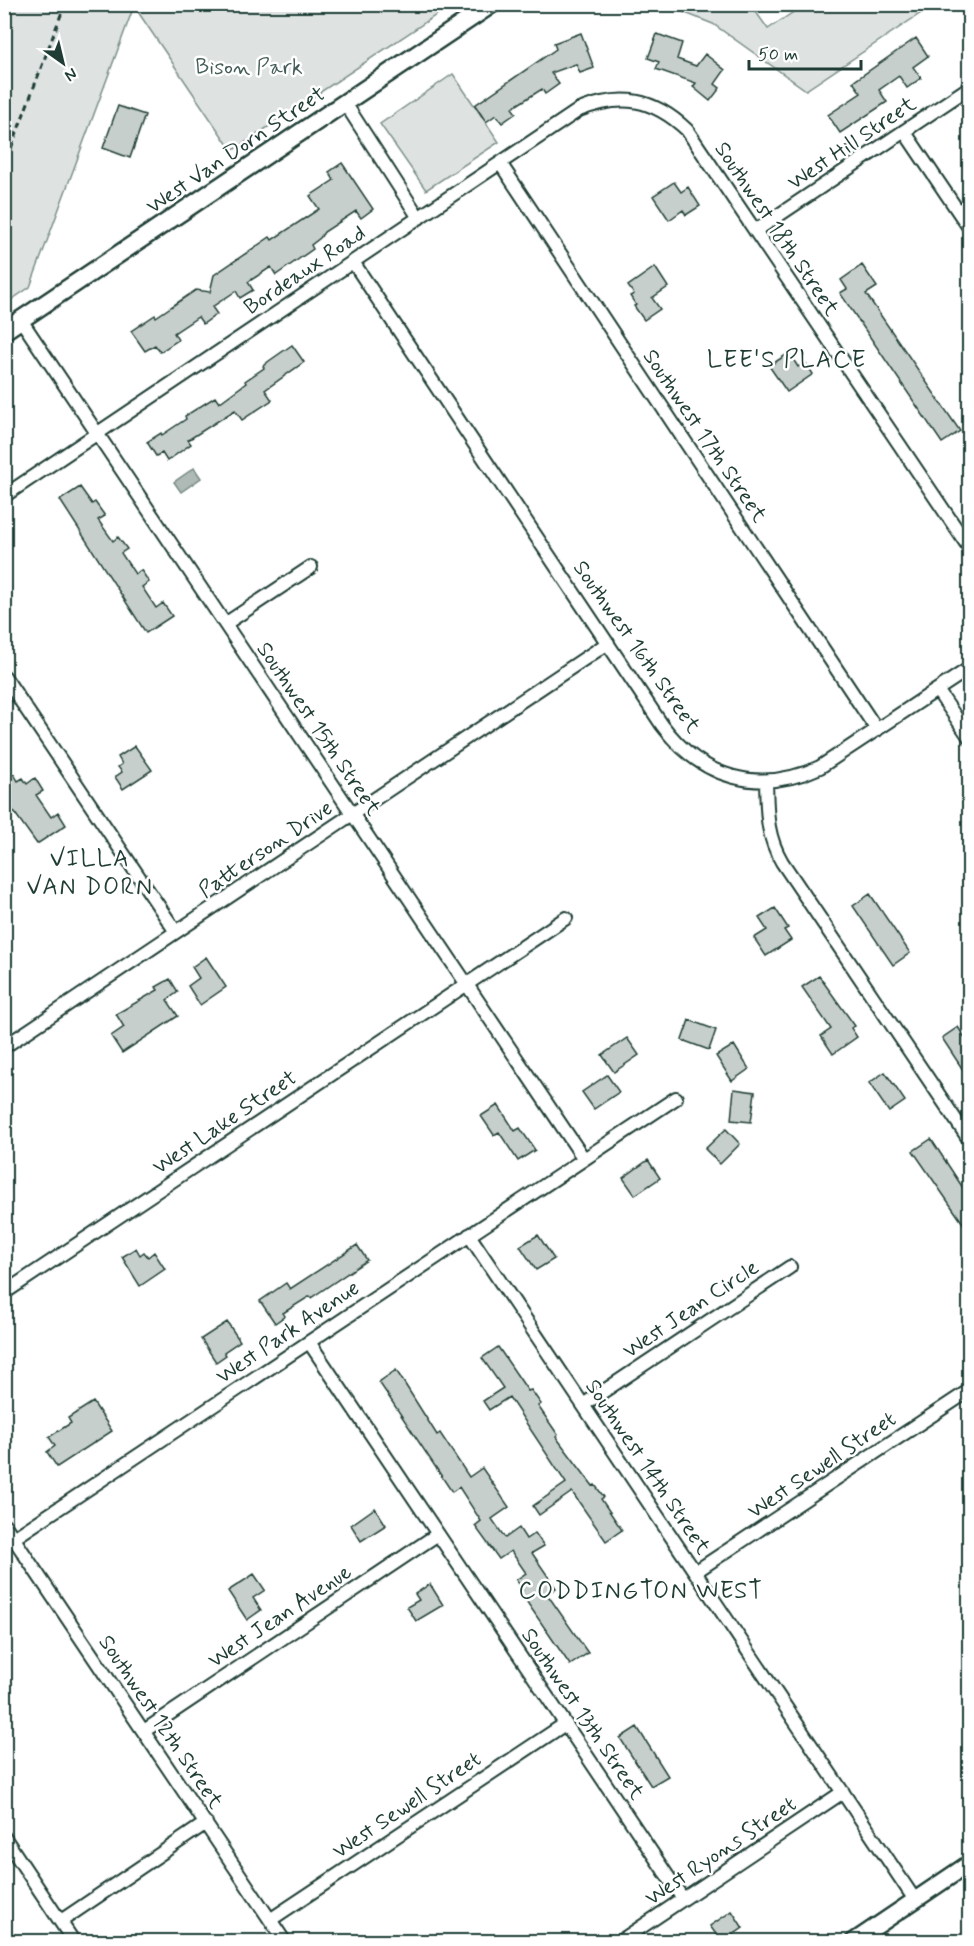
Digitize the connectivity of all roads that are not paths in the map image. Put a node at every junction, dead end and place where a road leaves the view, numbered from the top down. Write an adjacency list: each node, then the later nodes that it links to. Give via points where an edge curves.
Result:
1 (492, 4): 4 (main road, West Van Dorn Street)
2 (969, 87): 5 (street, West Hill Street)
3 (635, 101): 6 (street, Bordeaux Road, via 618,99 579,110); 9 (street, Southwest 18th Street, via 657,108 687,130)
4 (345, 103): 7 (street); 11 (main road, West Van Dorn Street)
5 (904, 131): 8 (street); 9 (street, West Hill Street)
6 (500, 163): 7 (street, Bordeaux Road); 22 (street, Southwest 17th Street)
7 (419, 218): 10 (street, Bordeaux Road)
8 (969, 229)
9 (755, 231): 15 (street, Southwest 18th Street)
10 (353, 262): 13 (street, Bordeaux Road); 18 (street, Southwest 16th Street)
11 (21, 320): 12 (main road, West Van Dorn Street); 13 (street, Southwest 15th Street)
12 (4, 331)
13 (97, 434): 14 (street, Bordeaux Road); 17 (street, Southwest 15th Street)
14 (4, 496)
15 (969, 549)
16 (311, 567): 17 (street)
17 (225, 624): 25 (street, Southwest 15th Street)
18 (608, 643): 24 (street, Southwest 16th Street, via 662,725 685,752 720,773); 25 (street, Patterson Drive)
19 (969, 668): 21 (street)
20 (4, 676): 27 (street)
21 (937, 690): 22 (street); 23 (street)
22 (877, 730): 24 (street, via 814,770)
23 (969, 738)
24 (766, 781): 31 (street, via 768,826 775,850)
25 (353, 814): 27 (street, Patterson Drive); 28 (street, Southwest 15th Street)
26 (566, 918): 28 (street, West Lake Street)
27 (176, 932): 29 (street, Patterson Drive)
28 (466, 984): 32 (street, Southwest 15th Street); 35 (street, West Lake Street)
29 (4, 1047)
30 (676, 1098): 32 (street, West Park Avenue)
31 (969, 1141)
32 (584, 1159): 33 (street, West Park Avenue)
33 (469, 1235): 36 (street, West Park Avenue); 38 (street, Southwest 14th Street)
34 (790, 1267): 38 (street, West Jean Circle)
35 (4, 1293)
36 (309, 1342): 40 (street, Southwest 13th Street); 41 (street, West Park Avenue)
37 (969, 1390): 42 (street, West Sewell Street)
38 (583, 1405): 42 (street, Southwest 14th Street)
39 (4, 1524): 41 (street, Southwest 12th Street)
40 (438, 1534): 43 (street, Southwest 13th Street); 44 (street, West Jean Avenue)
41 (14, 1538): 44 (street, Southwest 12th Street)
42 (695, 1572): 45 (street, Southwest 14th Street)
43 (565, 1724): 49 (street, Southwest 13th Street); 51 (street, West Sewell Street)
44 (144, 1731): 46 (street, Southwest 12th Street)
45 (843, 1792): 49 (street, West Ryons Street); 50 (street, Southwest 14th Street)
46 (206, 1823): 51 (street, Southwest 12th Street); 52 (street)
47 (4, 1837): 52 (street)
48 (969, 1863): 50 (street)
49 (683, 1899): 55 (street, West Ryons Street)
50 (915, 1900): 56 (street)
51 (270, 1920): 54 (street, Southwest 12th Street)
52 (61, 1921): 53 (street)
53 (74, 1941)
54 (285, 1941)
55 (619, 1941)
56 (853, 1941)

